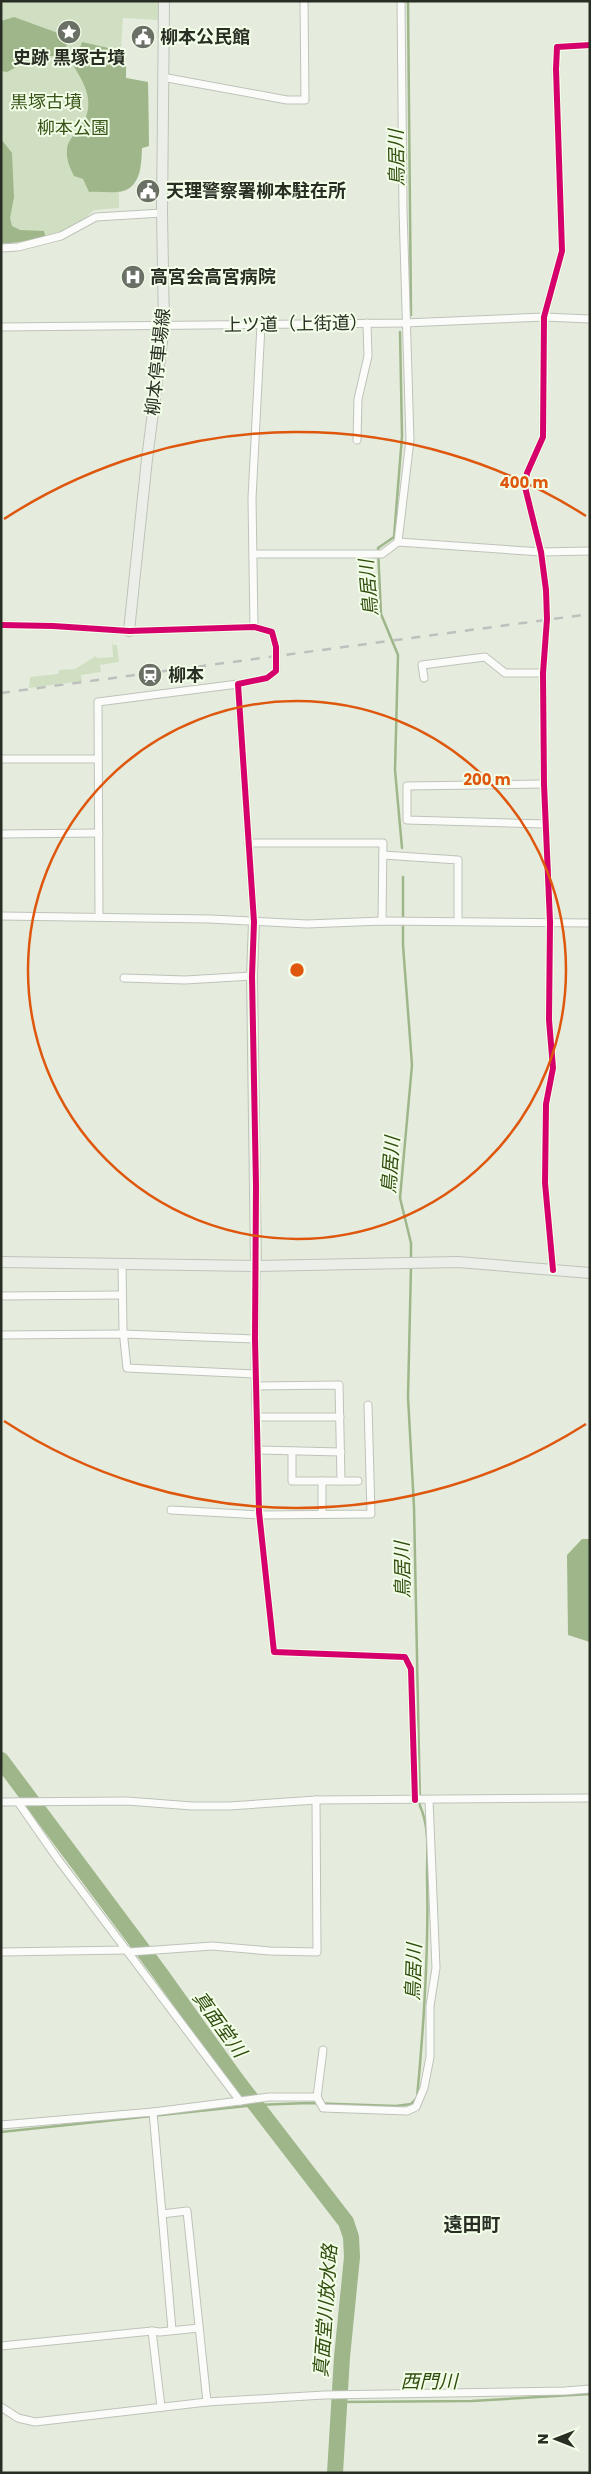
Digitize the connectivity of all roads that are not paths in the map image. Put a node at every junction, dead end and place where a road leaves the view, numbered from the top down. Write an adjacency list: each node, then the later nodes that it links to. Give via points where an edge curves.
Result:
1 (164, 1): 5 (street, 柳本停車場線)
2 (304, 1): 5 (street, via 305,100 287,100)
3 (401, 1): 11 (street)
4 (590, 45): 8 (street, via 557,47 562,251)
5 (162, 77): 6 (street, 柳本停車場線)
6 (162, 213): 7 (street, via 96,216 61,236); 13 (street, 柳本停車場線)
7 (1, 248)
8 (544, 317): 9 (street, 上ツ道（上街道）); 11 (street, 上ツ道（上街道）); 18 (street, via 543,438 527,473 525,487)
9 (590, 318)
10 (367, 323): 11 (street, 上ツ道（上街道）); 12 (street, 上ツ道（上街道）); 15 (street, via 368,356 358,399)
11 (405, 323): 16 (street, via 410,440)
12 (261, 325): 13 (street, 上ツ道（上街道）); 19 (street, via 252,498)
13 (164, 326): 14 (street, 上ツ道（上街道）); 22 (street, 柳本停車場線)
14 (1, 327)
15 (357, 440)
16 (398, 542): 18 (street); 19 (street, via 380,554)
17 (590, 551): 18 (street)
18 (541, 552): 23 (street, via 547,620)
19 (255, 554): 21 (street)
20 (1, 625): 22 (street)
21 (254, 627): 22 (street); 25 (street, via 272,632 276,671 267,678)
22 (129, 632)
23 (543, 673): 24 (street, via 504,673 484,657 422,665); 28 (street)
24 (424, 678)
25 (238, 684): 27 (street, via 98,702); 32 (street)
26 (1, 759): 27 (street)
27 (97, 759): 30 (street)
28 (544, 784): 29 (street); 29 (street, via 407,786 407,820)
29 (546, 824): 39 (street)
30 (99, 833): 31 (street); 35 (street)
31 (1, 834)
32 (248, 843): 33 (street, via 383,844); 37 (street)
33 (383, 855): 36 (street); 38 (street, via 458,860)
34 (1, 916): 35 (street)
35 (99, 917): 37 (street)
36 (382, 921): 37 (street); 38 (street)
37 (254, 922): 41 (street)
38 (458, 922): 39 (street)
39 (550, 922): 40 (street); 46 (street, via 549,1020 553,1068 546,1104 545,1183)
40 (590, 923)
41 (252, 976): 42 (street, via 185,980); 45 (street)
42 (124, 978)
43 (1, 1262): 44 (street)
44 (122, 1264): 45 (street); 48 (street)
45 (256, 1266): 46 (street, via 458,1262); 52 (street)
46 (553, 1270): 47 (street)
47 (590, 1274)
48 (122, 1295): 49 (street); 50 (street)
49 (1, 1296)
50 (123, 1334): 51 (street); 52 (street); 53 (street, via 127,1368)
51 (1, 1335)
52 (255, 1339): 53 (street)
53 (255, 1374): 54 (street)
54 (256, 1386): 56 (street); 57 (street, via 339,1385)
55 (368, 1405): 65 (street, via 372,1514)
56 (257, 1417): 57 (street); 58 (street)
57 (340, 1417): 60 (street)
58 (258, 1450): 59 (street); 66 (street)
59 (292, 1451): 60 (street); 63 (street, via 292,1481)
60 (341, 1452): 61 (street)
61 (341, 1481): 62 (street); 63 (street)
62 (358, 1481)
63 (322, 1482): 65 (street)
64 (170, 1510): 66 (street)
65 (322, 1514): 66 (street)
66 (260, 1515): 69 (street, via 274,1652 406,1657 411,1669)
67 (590, 1798): 70 (street)
68 (316, 1800): 69 (street); 72 (street, via 210,1806 127,1801); 73 (street, via 317,1952 212,1946)
69 (415, 1800): 70 (street)
70 (429, 1800): 76 (street, via 436,1968 430,2006 430,2057 424,2088 416,2107 407,2111 323,2108)
71 (1, 1802): 72 (street)
72 (21, 1802): 73 (street, via 57,1858)
73 (130, 1951): 74 (street); 77 (street)
74 (1, 1952)
75 (323, 2050): 76 (street)
76 (318, 2097): 77 (street)
77 (242, 2100): 78 (street)
78 (153, 2112): 79 (street); 80 (street)
79 (1, 2125)
80 (162, 2214): 81 (street, via 186,2211); 83 (street)
81 (199, 2328): 83 (street); 86 (street)
82 (152, 2330): 83 (street); 84 (street); 88 (street)
83 (172, 2330)
84 (1, 2346)
85 (590, 2389): 86 (street, via 346,2394)
86 (206, 2402): 88 (street)
87 (1, 2407): 88 (street, via 18,2418 35,2422)
88 (161, 2407)

